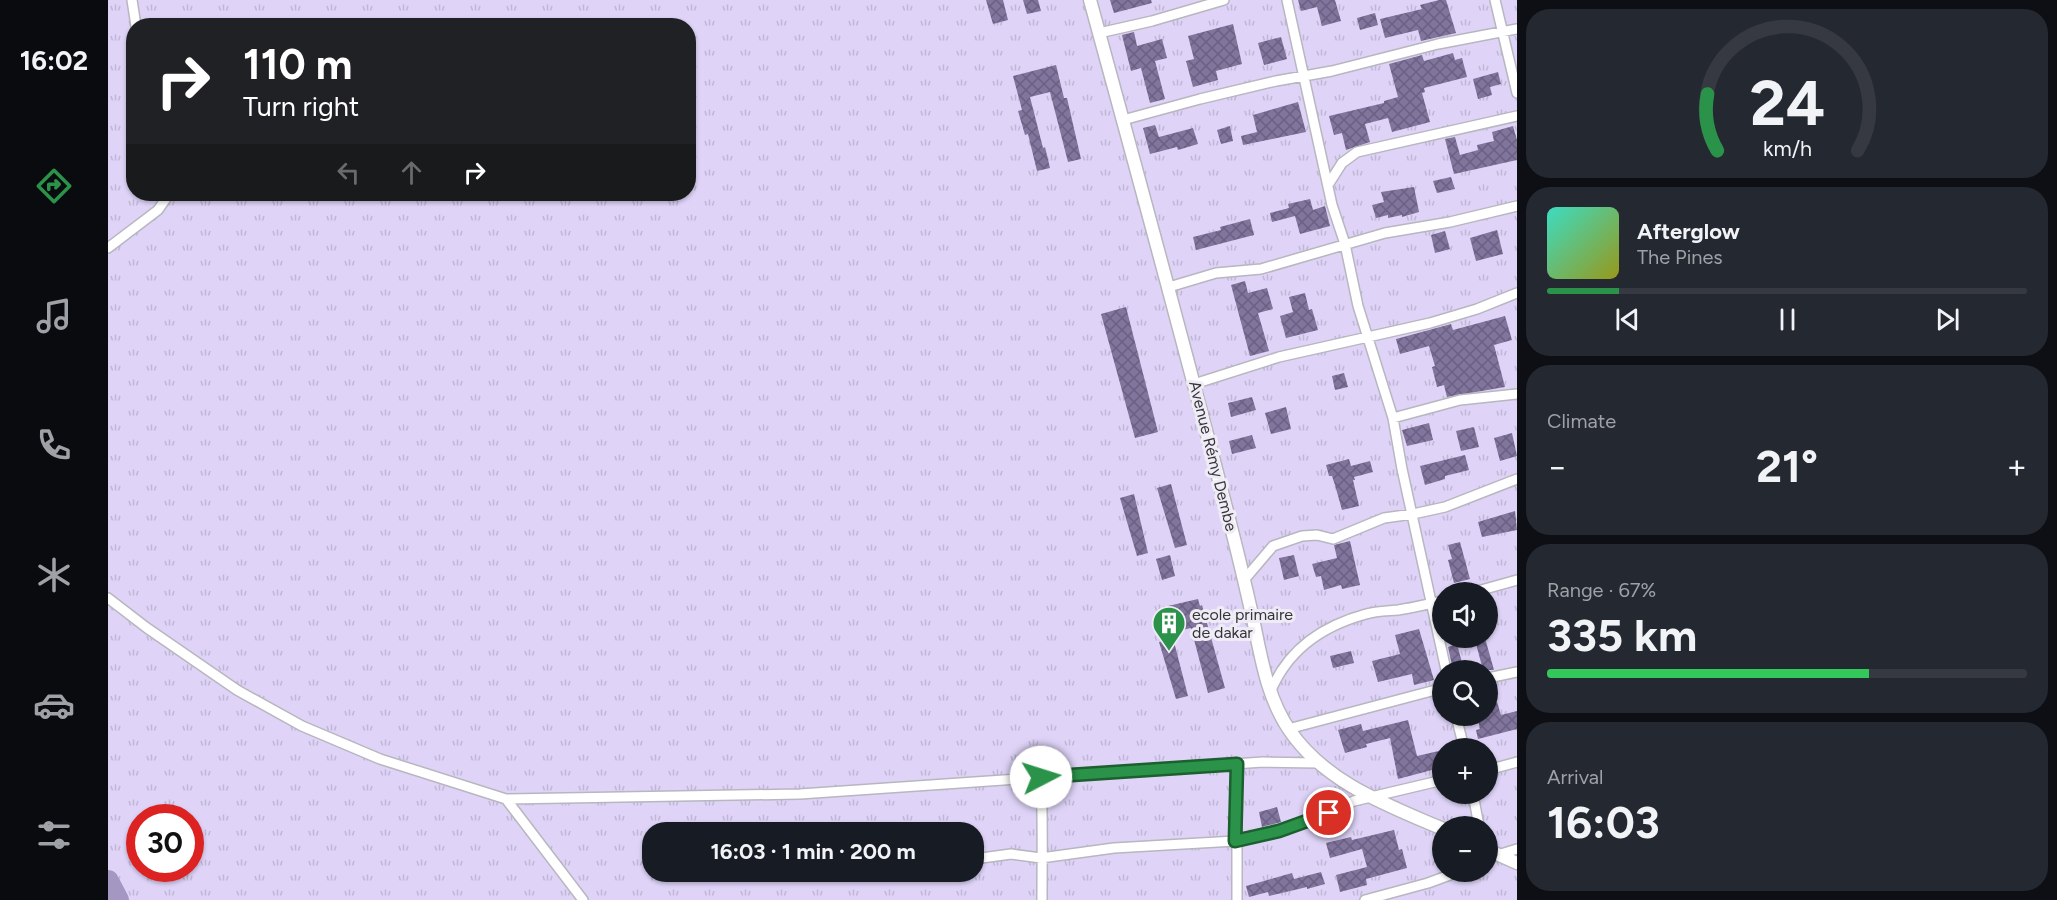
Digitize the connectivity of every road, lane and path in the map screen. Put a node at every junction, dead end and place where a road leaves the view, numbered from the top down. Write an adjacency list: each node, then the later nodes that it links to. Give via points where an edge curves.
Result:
1 (132, 0): 6 (street)
2 (1090, 0): 9 (street, Avenue Rémy Dembe)
3 (1224, 0): 9 (street)
4 (1287, 0): 10 (street)
5 (1495, 0): 8 (street)
6 (135, 18)
7 (1517, 28): 8 (street)
8 (1504, 32): 10 (street); 11 (street)
9 (1099, 33): 13 (street, Avenue Rémy Dembe)
10 (1303, 76): 13 (street); 14 (street)
11 (1517, 93)
12 (1517, 116): 14 (street, via 1357,152 1342,163)
13 (1123, 120): 19 (street, Avenue Rémy Dembe)
14 (1328, 185): 17 (street)
15 (164, 201): 18 (street)
16 (1517, 206): 17 (street)
17 (1345, 244): 19 (street, via 1261,269 1216,273); 21 (street)
18 (108, 248)
19 (1169, 287): 22 (street, Avenue Rémy Dembe)
20 (1517, 293): 21 (street, via 1477,309)
21 (1367, 339): 22 (street, via 1279,357); 24 (street)
22 (1194, 384): 27 (street, Avenue Rémy Dembe)
23 (1517, 394): 24 (street, via 1460,400)
24 (1393, 418): 26 (street)
25 (1517, 479): 26 (street, via 1445,507)
26 (1413, 514): 27 (street, via 1384,518 1333,538 1302,537 1273,546); 31 (street)
27 (1245, 580): 36 (street, Avenue Rémy Dembe)
28 (1517, 580): 29 (street)
29 (1498, 585)
30 (108, 598): 45 (street, via 237,690 302,726 380,759)
31 (1430, 604): 32 (street); 36 (street, via 1367,613 1313,637 1283,666)
32 (1444, 660)
33 (1517, 672): 34 (street)
34 (1498, 676)
35 (1432, 691): 37 (street)
36 (1270, 693): 37 (street, Avenue Rémy Dembe)
37 (1288, 729): 39 (street, Avenue Rémy Dembe)
38 (1517, 762): 41 (street)
39 (1318, 763): 40 (street); 44 (street, Avenue Rémy Dembe)
40 (1237, 764): 42 (street); 47 (street)
41 (1498, 767)
42 (1041, 777): 45 (street, via 800,794); 52 (street)
43 (1432, 783): 44 (street)
44 (1369, 797): 46 (street, Avenue Rémy Dembe); 47 (street, via 1287,828)
45 (506, 799): 55 (street)
46 (1432, 824)
47 (1235, 841): 52 (street, via 1114,848); 57 (street)
48 (1517, 849): 49 (street)
49 (1498, 853)
50 (1498, 856): 53 (street)
51 (984, 858): 52 (street, via 1011,854)
52 (1041, 858): 56 (street)
53 (1517, 863)
54 (1432, 882): 58 (street)
55 (583, 900)
56 (1042, 900)
57 (1237, 900)
58 (1365, 900)

